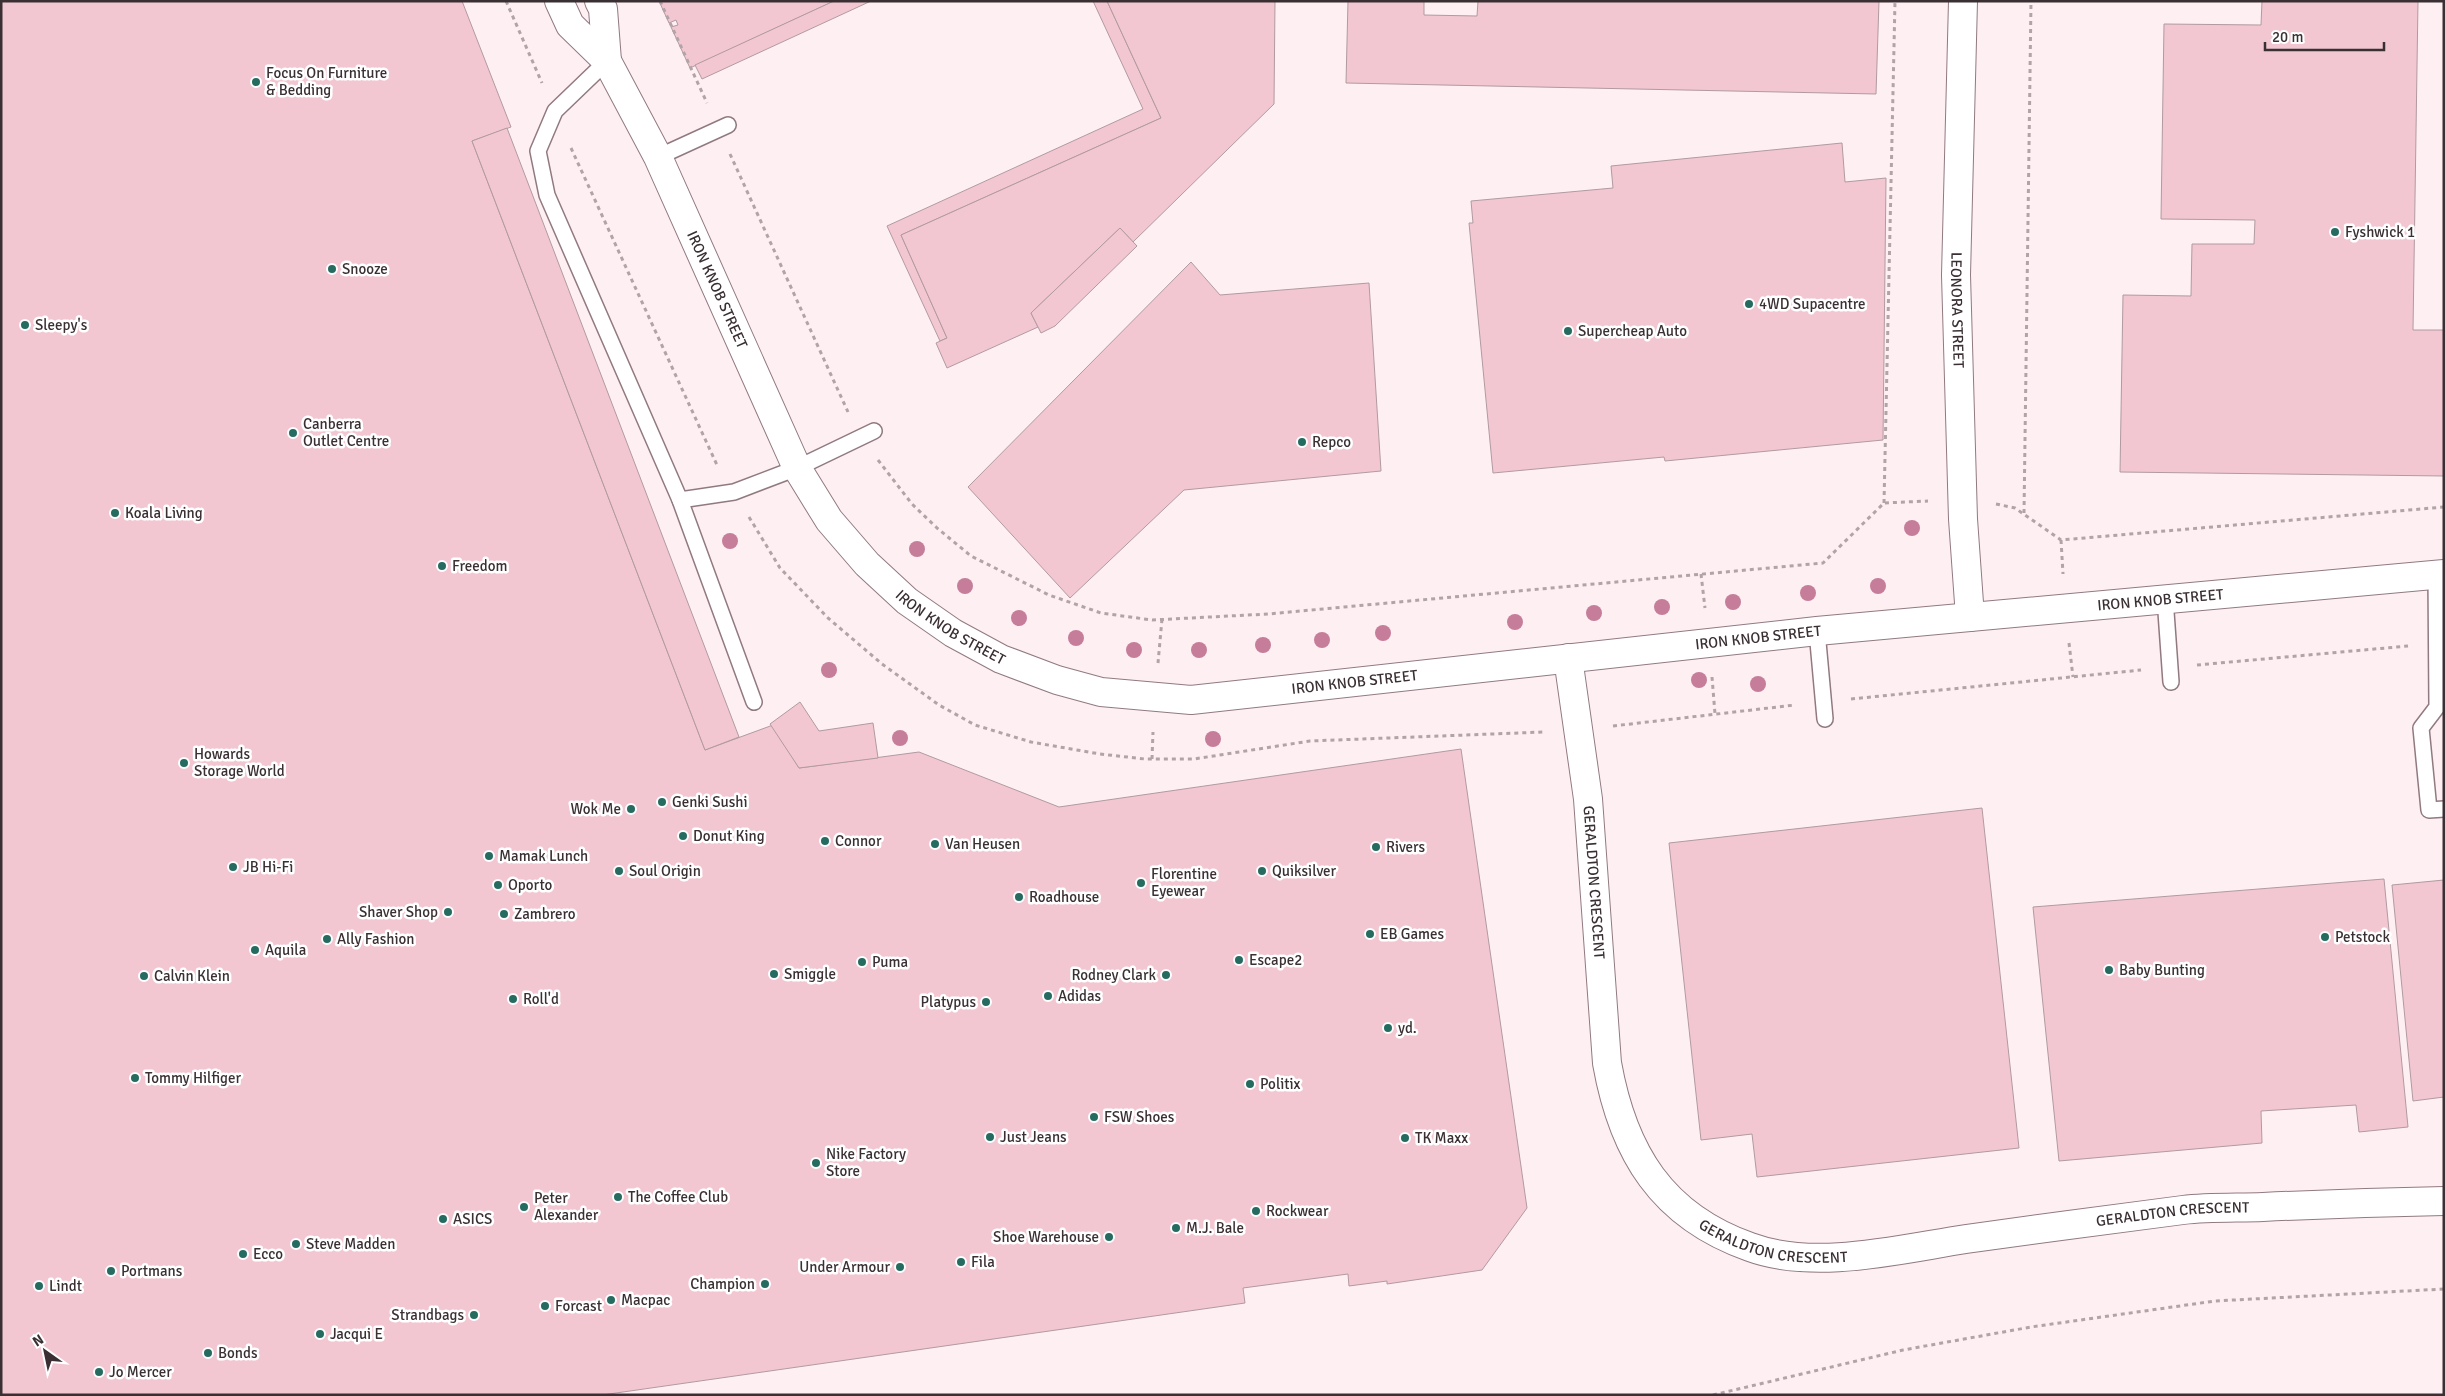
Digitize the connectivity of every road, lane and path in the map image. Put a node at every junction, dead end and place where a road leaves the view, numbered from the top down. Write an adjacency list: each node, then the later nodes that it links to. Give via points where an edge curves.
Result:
1 (506, 1): 9 (path)
2 (558, 1): 8 (street, IRON KNOB STREET, via 570,25)
3 (599, 1): 8 (street, IRON KNOB STREET, via 603,9)
4 (660, 1): 10 (path)
5 (1895, 1): 17 (path)
6 (1963, 1): 16 (street, LEONORA STREET, via 1956,275)
7 (2031, 1): 19 (path)
8 (607, 61): 9 (lane); 11 (street, IRON KNOB STREET)
9 (555, 111): 14 (path, via 713,459); 15 (lane, via 538,151 546,195)
10 (723, 127): 11 (lane); 12 (path, via 849,415)
11 (658, 157): 13 (street, IRON KNOB STREET)
12 (868, 434): 13 (lane); 17 (path, via 912,504 971,556 1049,595 1101,613 1152,620 1268,614 1823,563)
13 (797, 468): 14 (lane); 25 (street, IRON KNOB STREET, via 829,520 867,564 907,601 953,633 1001,659 1101,692 1191,700)
14 (734, 492): 15 (lane); 31 (path, via 780,568 828,618 882,664 939,706 974,725 1031,742 1145,759 1194,759 1310,741)
15 (680, 500): 27 (lane)
16 (1963, 500): 17 (path); 19 (path, via 2015,508); 22 (street, LEONORA STREET)
17 (1884, 503)
18 (2444, 507): 19 (path, via 2061,540)
19 (2024, 514)
20 (2440, 574): 21 (street, IRON KNOB STREET); 24 (lane)
21 (2165, 598): 22 (street, IRON KNOB STREET); 26 (lane)
22 (1970, 617): 23 (street, IRON KNOB STREET)
23 (1817, 631): 25 (street, IRON KNOB STREET); 28 (lane)
24 (2436, 643): 26 (path); 29 (lane)
25 (1568, 658): 31 (street, GERALDTON CRESCENT)
26 (2170, 675): 28 (path)
27 (754, 702)
28 (1824, 702): 30 (lane); 31 (path)
29 (2440, 707): 32 (lane, via 2422,728 2429,810)
30 (1825, 719)
31 (1579, 731): 33 (street, GERALDTON CRESCENT, via 1588,799 1607,1064 1613,1097 1625,1132 1646,1169 1672,1201 1704,1227 1751,1248 1797,1258 1857,1255 2186,1210)
32 (2444, 809)
33 (2444, 1201)
34 (2444, 1289): 35 (path, via 2216,1301 2031,1327 1903,1350)
35 (1714, 1395)

